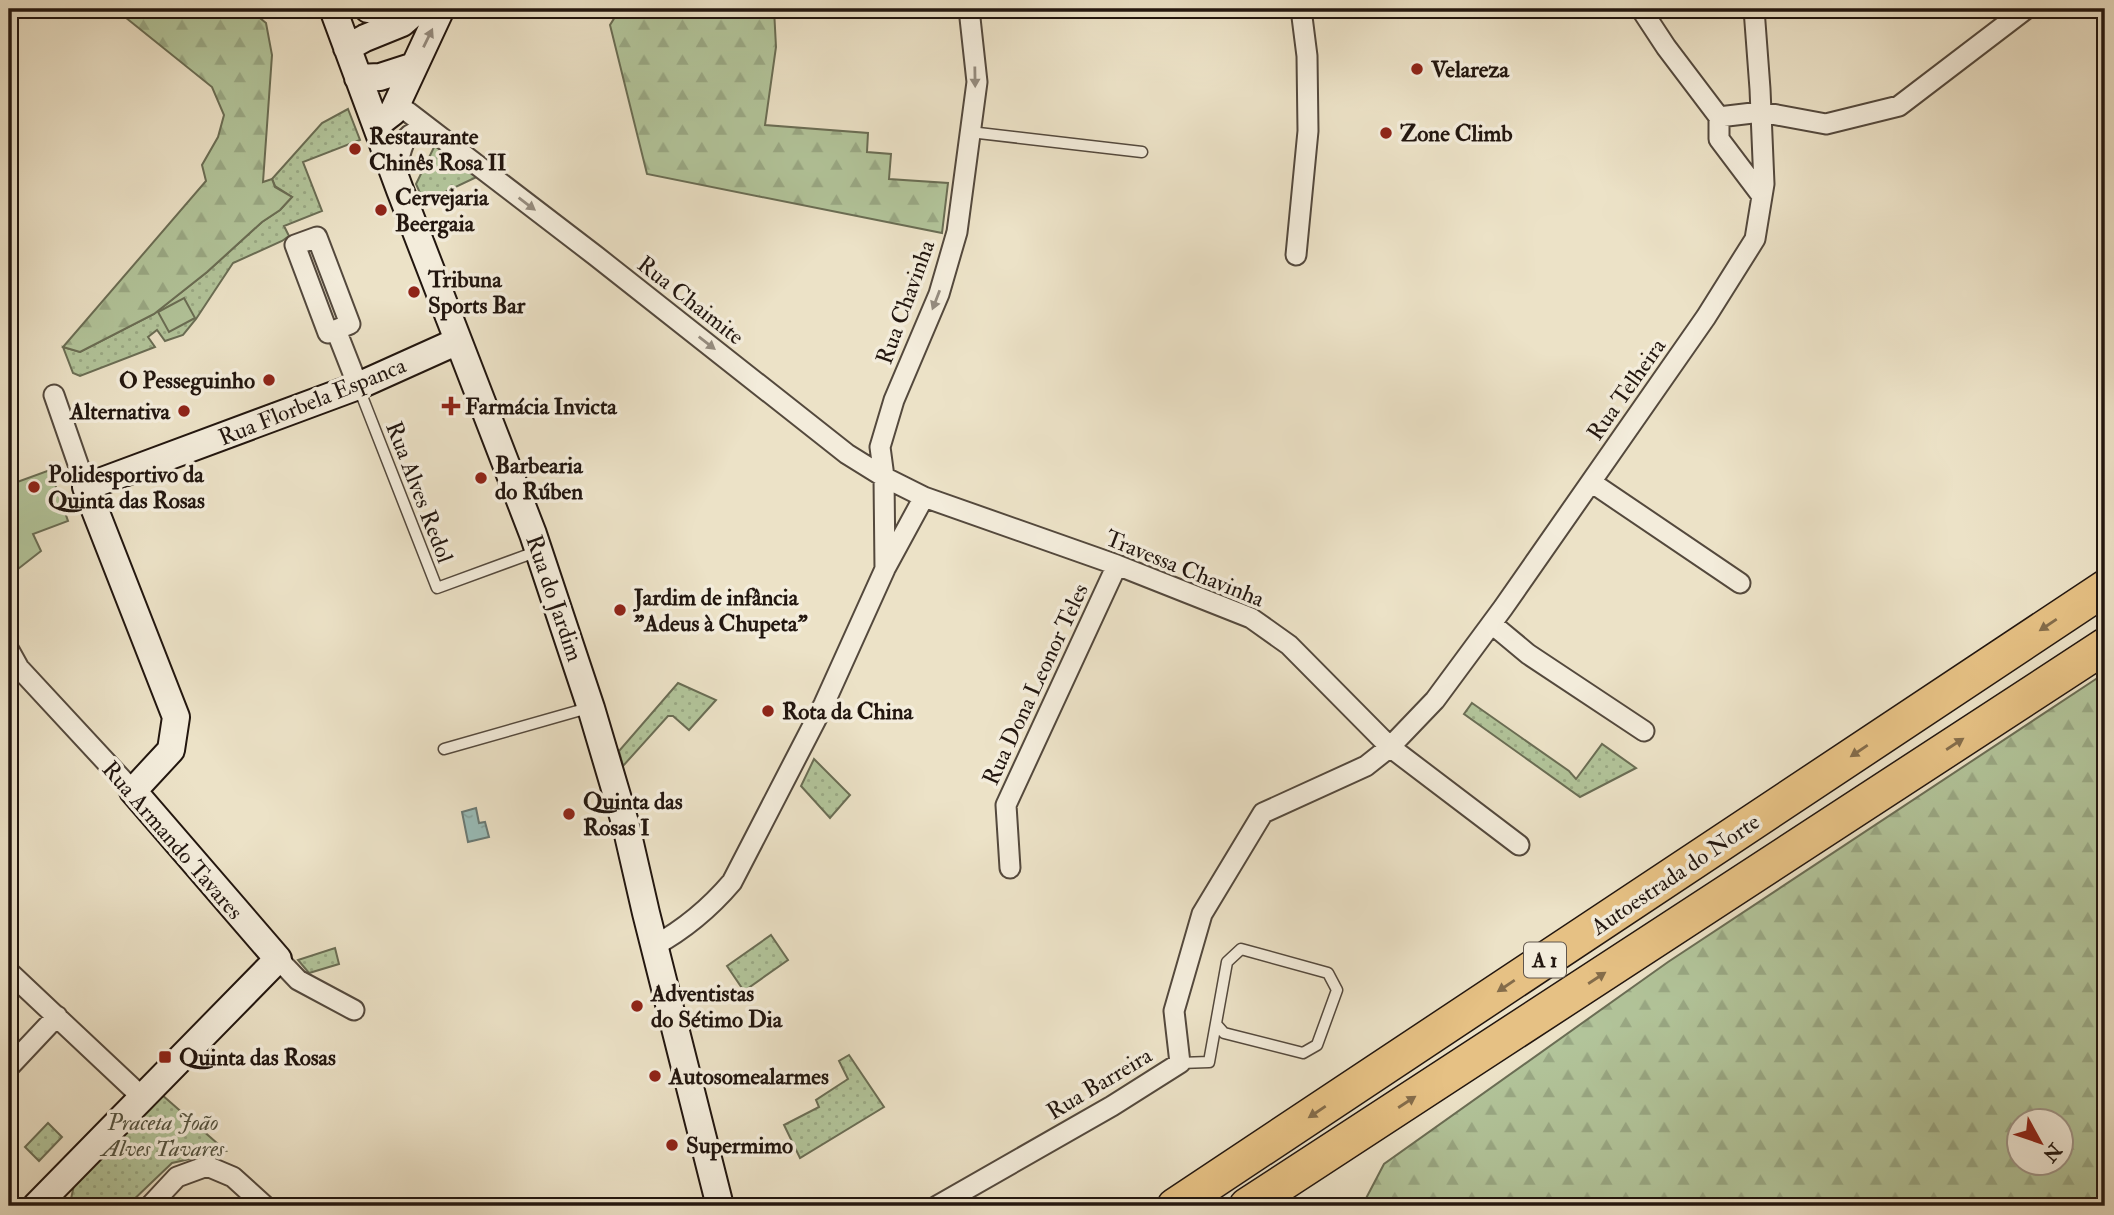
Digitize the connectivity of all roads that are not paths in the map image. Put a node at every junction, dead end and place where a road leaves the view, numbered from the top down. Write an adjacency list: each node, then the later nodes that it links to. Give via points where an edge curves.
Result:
1 (333, 9): 11 (main road, Rua do Jardim)
2 (368, 9): 3 (main road)
3 (397, 9)
4 (418, 9): 11 (main road, via 402,23)
5 (441, 9): 12 (main road, one-way to 5)
6 (969, 9): 18 (street, Rua Chavinha, one-way to 18, via 976,82)
7 (1301, 9): 23 (street, via 1308,131)
8 (1641, 9): 16 (street)
9 (1754, 9): 15 (street, Rua Telheira)
10 (2026, 9): 15 (street, via 1899,106 1826,124)
11 (347, 48): 13 (main road, Rua do Jardim)
12 (414, 66): 13 (main road, via 380,77); 14 (main road)
13 (358, 78): 17 (main road, Rua do Jardim)
14 (396, 107): 17 (main road); 19 (street, Rua Chaimite)
15 (1761, 113): 16 (street); 22 (street, Rua Telheira)
16 (1719, 117): 22 (street, via 1719,139)
17 (376, 125): 21 (main road, Rua do Jardim)
18 (970, 132): 20 (lane); 28 (street, Rua Chavinha, one-way to 28, via 957,232 939,294 894,400 880,447)
19 (434, 133): 21 (street, via 412,132 404,141); 28 (street, Rua Chaimite, one-way to 28, via 847,454)
20 (1142, 152)
21 (395, 175): 25 (main road, Rua do Jardim)
22 (1762, 197): 29 (street, Rua Telheira, via 1755,239)
23 (1296, 255)
24 (336, 330): 26 (street)
25 (458, 341): 26 (main road, Rua Florbela Espanca); 32 (main road, Rua do Jardim)
26 (358, 386): 30 (main road, Rua Florbela Espanca); 32 (lane, Rua Alves Redol, via 437,588)
27 (54, 395): 30 (street)
28 (884, 477): 31 (street, Rua Chaimite); 34 (street, Rua Chavinha)
29 (1591, 482): 35 (street); 37 (street, Rua Telheira)
30 (86, 487): 44 (main road, via 176,717 171,750)
31 (923, 497): 33 (street, Travessa Chavinha); 34 (street, Rua Chavinha)
32 (539, 550): 40 (main road, Rua do Jardim)
33 (1116, 565): 42 (street, Travessa Chavinha, via 1251,618 1289,645); 46 (street, Rua Dona Leonor Teles, via 1006,805)
34 (885, 569): 47 (street, Rua Chavinha, via 824,704 732,882 690,924)
35 (1740, 583)
36 (2105, 588): 61 (highway, Autoestrada do Norte / A 1, one-way to 61)
37 (1492, 624): 41 (street, via 1528,654); 42 (street, Rua Telheira, via 1435,700)
38 (2105, 646): 62 (highway, Autoestrada do Norte / A 1, one-way to 38)
39 (9, 650): 44 (street, Rua Armando Tavares, via 19,668)
40 (592, 708): 43 (lane); 47 (main road, Rua do Jardim)
41 (1644, 732)
42 (1390, 747): 45 (street, Travessa Chavinha); 53 (street, Rua Barreira, via 1366,766 1263,813 1202,914 1174,1012)
43 (444, 749)
44 (133, 792): 48 (main road, Rua Armando Tavares)
45 (1519, 845)
46 (1010, 868)
47 (654, 946): 59 (main road, Rua do Jardim)
48 (278, 959): 50 (street, Rua Armando Tavares, via 298,980); 55 (main road)
49 (9, 972): 51 (street)
50 (354, 1010)
51 (57, 1016): 54 (street); 55 (street)
52 (1216, 1024): 52 (lane, via 1227,962 1241,949 1328,973 1337,990 1317,1045 1303,1054 1224,1033); 53 (lane, via 1209,1062)
53 (1180, 1063): 60 (street, Rua Barreira)
54 (9, 1067)
55 (142, 1097): 56 (main road)
56 (41, 1204)
57 (149, 1206): 58 (street, via 177,1177 206,1166 233,1177)
58 (265, 1206)
59 (720, 1206)
60 (937, 1206)
61 (1175, 1206)
62 (1247, 1206)

